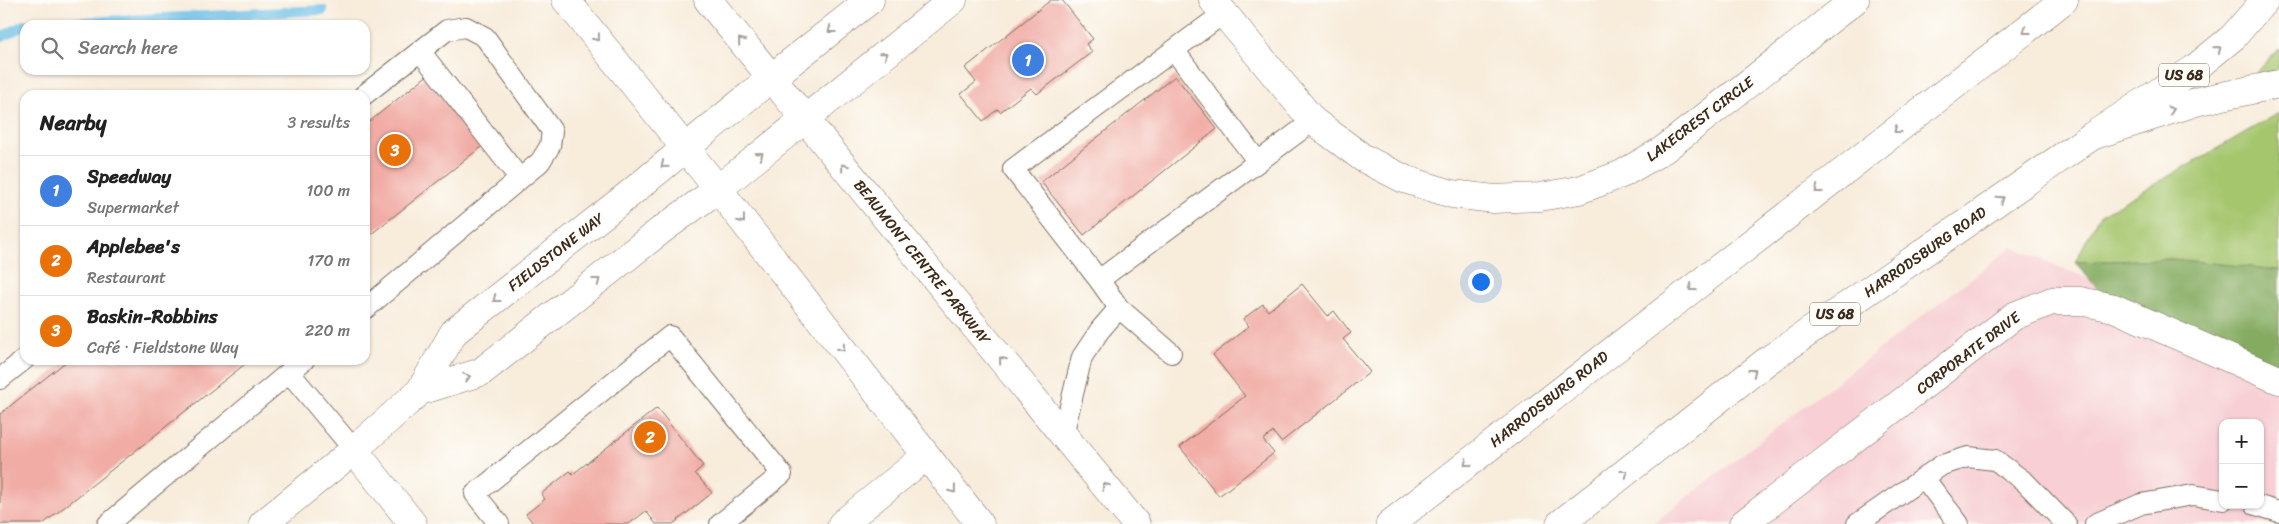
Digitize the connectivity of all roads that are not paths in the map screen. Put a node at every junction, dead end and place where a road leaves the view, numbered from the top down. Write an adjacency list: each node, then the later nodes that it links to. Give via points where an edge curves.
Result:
1 (566, 0): 17 (main road, one-way to 17)
2 (708, 0): 11 (main road, BEAUMONT CENTRE PARKWAY, one-way to 2)
3 (870, 0): 11 (main road, FIELDSTONE WAY, one-way to 11)
4 (953, 0): 14 (main road, one-way to 4)
5 (1855, 0): 15 (main road, LAKECREST CIRCLE, via 1663,150 1622,174 1579,190 1504,199 1452,194 1404,180 1364,158)
6 (2064, 0): 45 (main road, HARRODSBURG ROAD, one-way to 45)
7 (2265, 0): 16 (main road, HARRODSBURG ROAD / US 68, one-way to 7, via 2194,69 2233,37)
8 (1219, 7): 9 (lane); 15 (main road, LAKECREST CIRCLE)
9 (1174, 50): 18 (lane); 21 (lane, via 1012,169)
10 (420, 51): 13 (lane); 19 (lane); 19 (lane, via 447,30 466,27 484,37 552,131 550,146 540,162)
11 (771, 78): 14 (main road, BEAUMONT CENTRE PARKWAY); 17 (main road, FIELDSTONE WAY)
12 (2279, 84): 16 (main road, one-way to 12, via 2199,101)
13 (370, 90)
14 (804, 118): 20 (main road, one-way to 14); 30 (main road, BEAUMONT CENTRE PARKWAY, one-way to 14)
15 (1313, 121): 18 (lane)
16 (2092, 136): 46 (main road, HARRODSBURG ROAD / US 68, one-way to 16, via 1768,361)
17 (685, 149): 20 (main road); 29 (main road, FIELDSTONE WAY, one-way to 29, via 454,332)
18 (1258, 162): 21 (lane)
19 (520, 179): 22 (lane)
20 (718, 189): 29 (main road, one-way to 20, via 481,372); 32 (main road, one-way to 32)
21 (1099, 280): 23 (lane)
22 (370, 305)
23 (1119, 308): 24 (lane); 30 (lane, via 1082,357)
24 (1171, 353)
25 (20, 363): 27 (lane)
26 (296, 366): 31 (lane); 37 (lane)
27 (0, 379)
28 (2279, 380): 47 (main road, CORPORATE DRIVE, via 2114,308 2080,301 2052,301 2014,316)
29 (420, 392): 31 (main road, FIELDSTONE WAY)
30 (1063, 435): 44 (main road, BEAUMONT CENTRE PARKWAY, one-way to 30)
31 (354, 450): 38 (main road, FIELDSTONE WAY); 39 (main road)
32 (926, 456): 42 (main road); 43 (main road, one-way to 43)
33 (1924, 478): 48 (lane); 49 (lane); 50 (lane, via 1942,465 1968,457 1994,460 2026,482)
34 (2219, 499): 51 (lane, via 2193,495 2140,504)
35 (2264, 507): 36 (lane)
36 (2279, 512)
37 (108, 524)
38 (264, 524)
39 (413, 524)
40 (499, 524): 41 (lane, via 475,494 670,336 782,474)
41 (720, 524)
42 (842, 524)
43 (980, 524)
44 (1136, 524)
45 (1390, 524)
46 (1560, 524)
47 (1743, 524)
48 (1857, 524)
49 (1959, 524)
50 (2066, 524)
51 (2095, 524)

